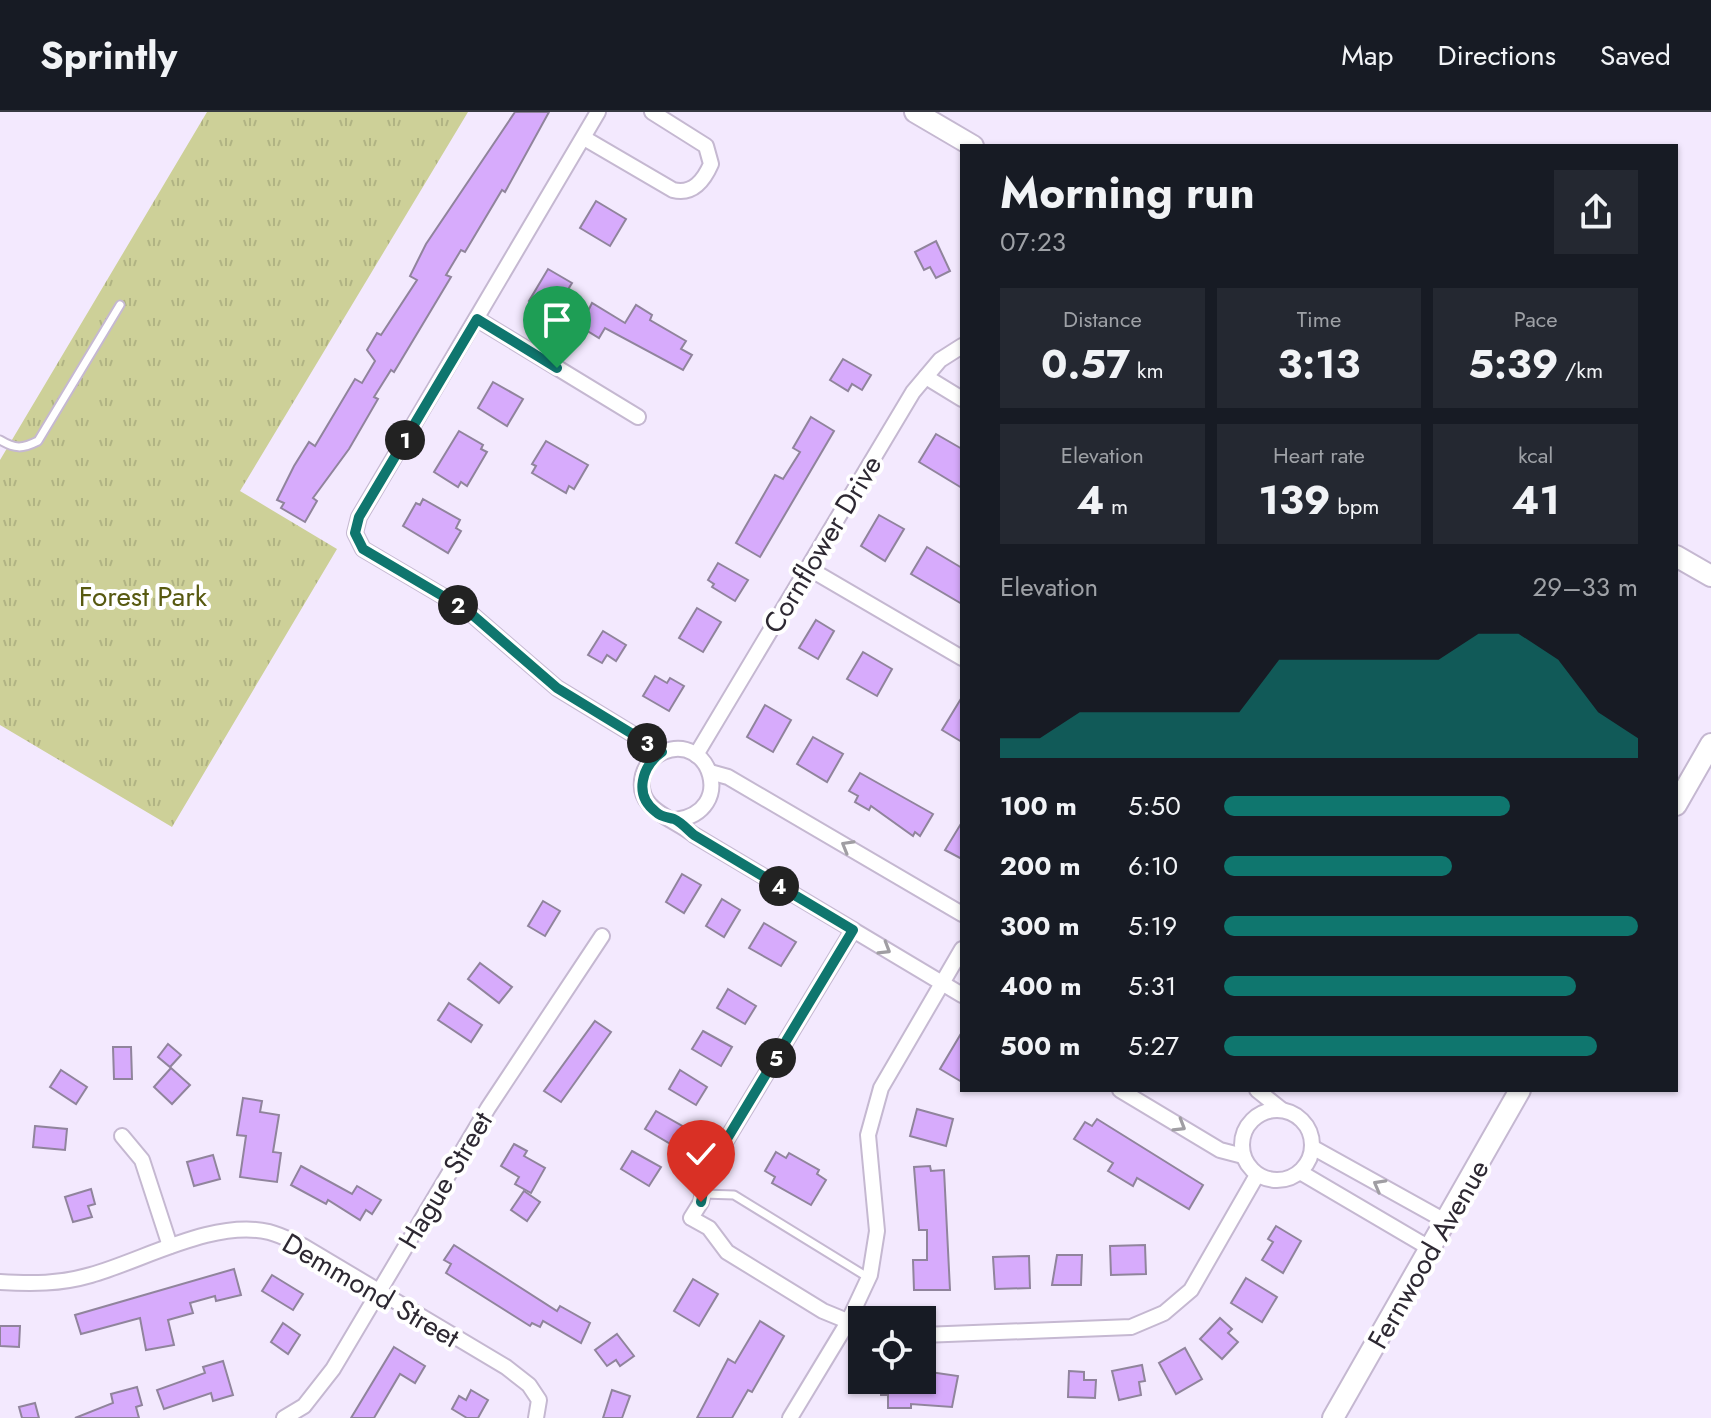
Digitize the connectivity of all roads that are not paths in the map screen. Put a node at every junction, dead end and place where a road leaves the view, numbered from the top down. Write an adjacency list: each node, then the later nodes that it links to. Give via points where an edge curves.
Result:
1 (598, 112): 4 (street)
2 (652, 112): 4 (street, via 698,139 710,155 702,182 688,190 665,186)
3 (915, 112): 5 (street)
4 (584, 138): 7 (street)
5 (970, 144)
6 (120, 305): 12 (lane, via 38,441 13,448)
7 (477, 319): 11 (street); 18 (street, via 359,517 355,533 363,549 468,611 557,688)
8 (960, 347): 9 (street, Cornflower Drive)
9 (926, 377): 10 (street); 14 (street, Cornflower Drive)
10 (960, 398)
11 (638, 417)
12 (0, 440)
13 (1678, 557): 15 (street)
14 (808, 568): 16 (street); 19 (street, Cornflower Drive)
15 (1711, 576)
16 (960, 657)
17 (1711, 744): 21 (street)
18 (662, 752): 19 (street); 22 (street, via 645,769 642,792 655,812)
19 (696, 755): 20 (street)
20 (710, 772): 22 (street, via 706,805); 23 (street, one-way to 20, via 728,777)
21 (1678, 802)
22 (676, 820): 24 (street)
23 (960, 913)
24 (853, 930): 27 (street, one-way to 27); 38 (street, via 707,1172)
25 (602, 936): 44 (street, Hague Street, via 488,1108)
26 (960, 952): 27 (street)
27 (942, 983): 28 (street); 42 (street, via 881,1088 868,1135 877,1231)
28 (960, 994)
29 (1123, 1092): 35 (street, one-way to 35, via 1220,1150)
30 (1260, 1092): 32 (street)
31 (1519, 1092): 39 (street, Fernwood Avenue)
32 (1282, 1110): 34 (street, via 1302,1121); 35 (street, via 1259,1114 1250,1122)
33 (122, 1136): 40 (street, via 142,1160)
34 (1312, 1147): 36 (street); 39 (street, one-way to 34)
35 (1243, 1156): 37 (street)
36 (1300, 1172): 37 (street, via 1279,1181); 41 (street)
37 (1257, 1175): 48 (street, via 1191,1290 1164,1313 1131,1327)
38 (703, 1194): 42 (lane, via 734,1195); 46 (street, via 691,1218 709,1228 727,1252)
39 (1447, 1222): 41 (street, Fernwood Avenue)
40 (170, 1246): 43 (street, Demmond Street, via 92,1275 47,1284); 44 (street, Demmond Street, via 226,1232 267,1232 303,1246)
41 (1431, 1249): 52 (street, Fernwood Avenue)
42 (869, 1278): 45 (street)
43 (0, 1282)
44 (379, 1290): 49 (street, Hague Street, via 333,1369 304,1406); 50 (street, Demmond Street, via 529,1385 539,1400)
45 (860, 1306)
46 (848, 1321)
47 (848, 1334): 51 (street)
48 (936, 1334)
49 (284, 1418)
50 (536, 1418)
51 (790, 1418)
52 (1333, 1418)

